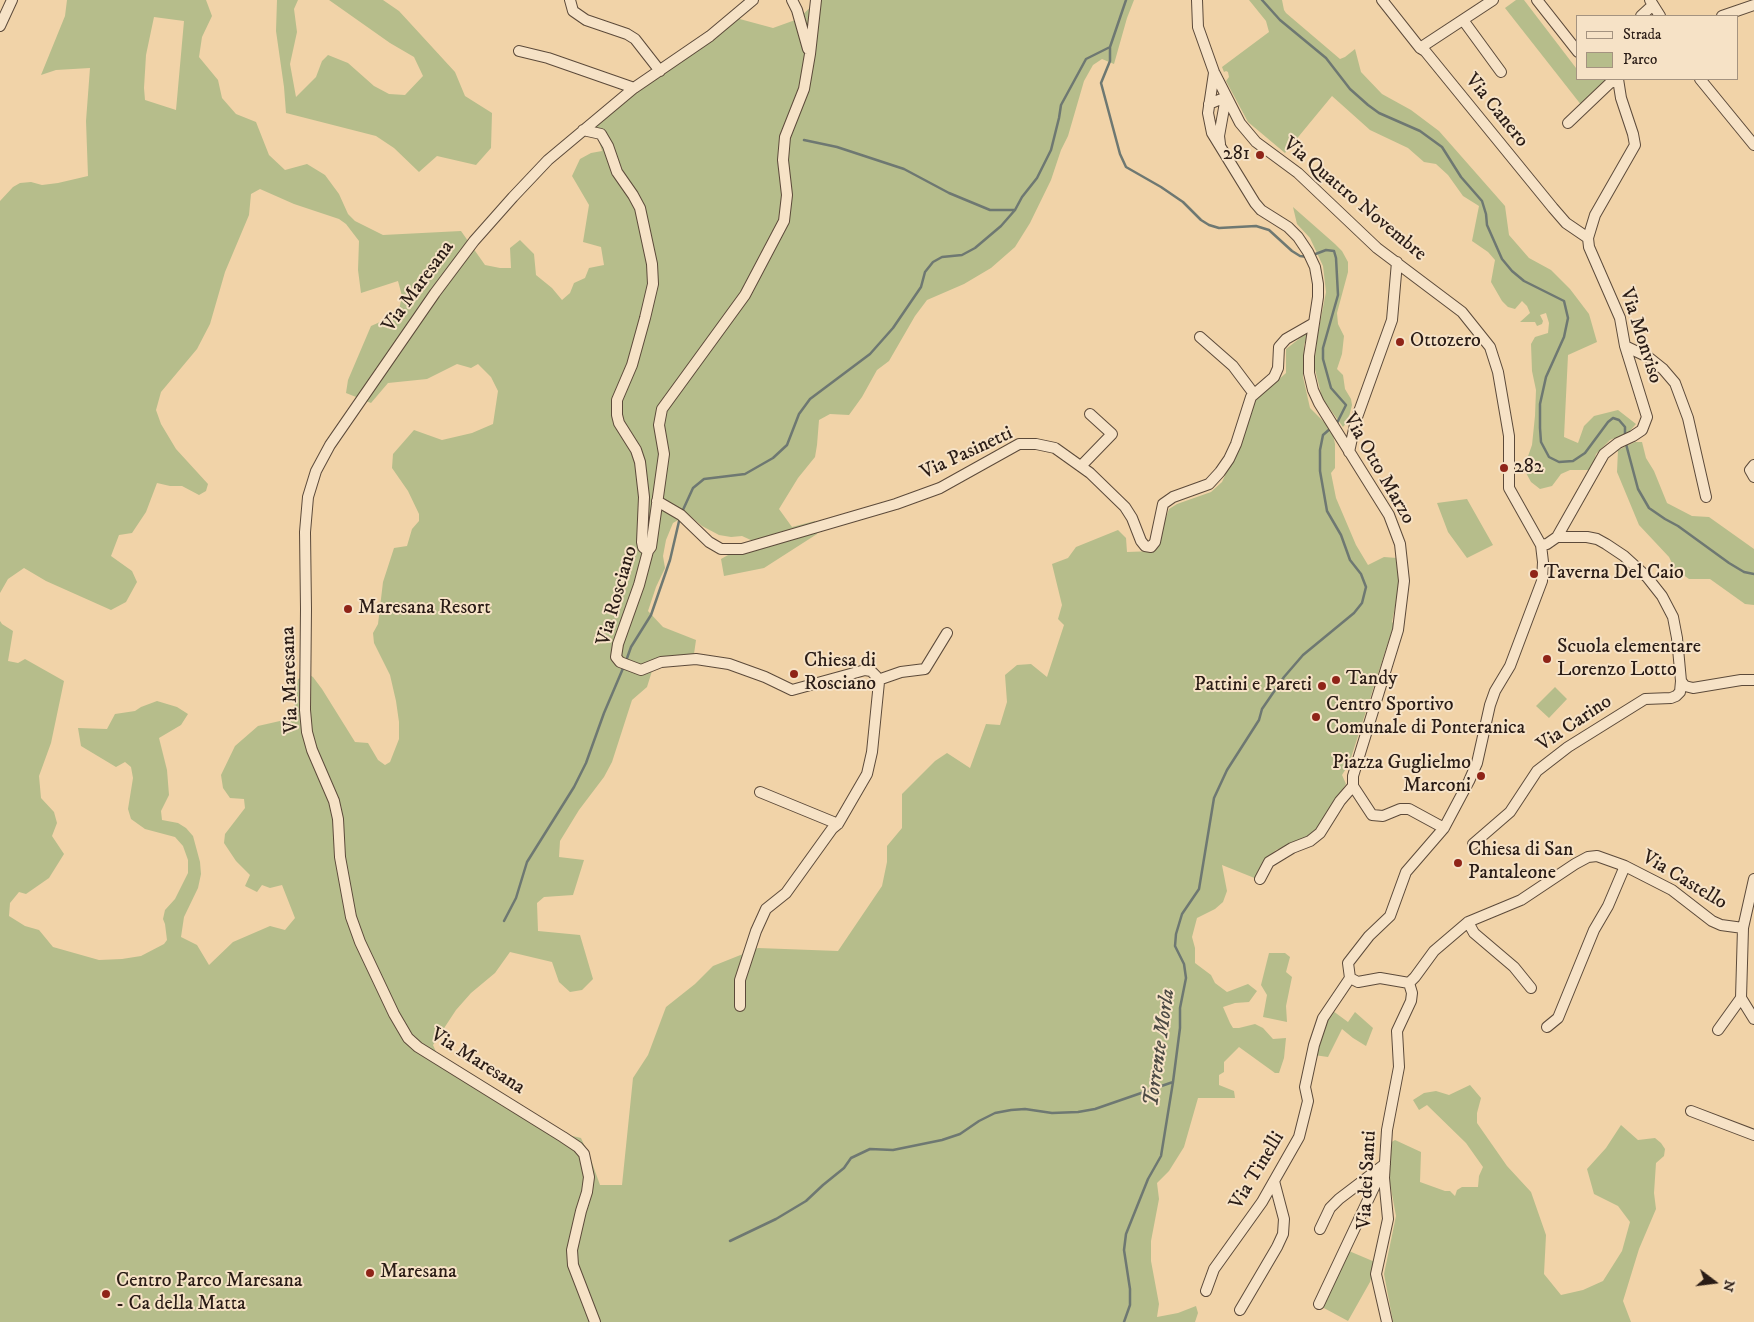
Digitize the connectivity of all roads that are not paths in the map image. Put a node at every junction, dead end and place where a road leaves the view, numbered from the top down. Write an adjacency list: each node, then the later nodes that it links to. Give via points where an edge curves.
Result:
1 (12, 0): 16 (street)
2 (570, 0): 21 (street, via 573,11 586,20 635,39)
3 (752, 0): 21 (street, Via Maresana, via 710,36)
4 (792, 0): 20 (street)
5 (816, 0): 20 (street, Via Rosciano)
6 (1197, 0): 22 (street, Via Quattro Novembre, via 1198,27)
7 (1382, 0): 17 (street, Via Canero)
8 (1493, 0): 15 (street)
9 (1537, 0): 18 (street)
10 (1651, 3): 12 (street); 13 (street)
11 (1754, 5): 14 (street)
12 (1642, 15)
13 (1659, 15)
14 (1725, 15)
15 (1463, 20): 17 (street); 23 (street)
16 (0, 26)
17 (1420, 48): 36 (street, Via Canero, via 1566,223)
18 (1576, 49)
19 (519, 51): 27 (street)
20 (810, 54): 50 (street, Via Rosciano, via 804,89 785,137 783,160 788,195 784,221 745,295 662,409 659,425 664,454)
21 (660, 71): 27 (street, Via Maresana)
22 (1214, 72): 28 (street, Via Quattro Novembre); 29 (street, Via Otto Marzo)
23 (1501, 72)
24 (1616, 80): 31 (street)
25 (1618, 80): 36 (street, via 1635,145 1595,215)
26 (1701, 80): 34 (street)
27 (634, 88): 33 (street, Via Maresana)
28 (1226, 97): 29 (street); 30 (street, Via Quattro Novembre); 32 (street, Via Otto Marzo)
29 (1208, 104): 35 (street, Via Otto Marzo, via 1212,133)
30 (1240, 123): 32 (street); 37 (street, Via Quattro Novembre, via 1256,142 1298,173 1377,248)
31 (1568, 123)
32 (1220, 128): 35 (street, Via Otto Marzo)
33 (583, 130): 53 (street, via 601,134 617,172 640,208 652,264 653,284 645,318 632,365 617,400 616,415 640,462 644,497 642,542); 85 (street, Via Maresana, via 548,160 474,241 330,445 316,471 308,497 305,532 305,710 312,750 336,810 340,857 351,918 408,1038 563,1137 584,1154 589,1177 572,1250 573,1265)
34 (1754, 145)
35 (1221, 147): 38 (street, Via Otto Marzo, via 1261,210 1288,227 1308,252 1318,284)
36 (1588, 238): 40 (street, Via Monviso, via 1620,318)
37 (1397, 262): 43 (street, via 1392,320); 52 (street, Via Quattro Novembre, via 1462,312 1490,347 1498,372 1509,436 1509,488)
38 (1314, 323): 41 (street, Via Pasinetti, via 1286,339 1279,347 1274,377); 44 (street, Via Otto Marzo, via 1309,373 1313,390)
39 (1200, 337): 41 (street, via 1233,366)
40 (1625, 346): 49 (street, via 1648,357 1675,383 1688,418); 51 (street, Via Monviso, via 1647,417 1642,430 1604,454)
41 (1254, 394): 46 (street, Via Pasinetti, via 1226,464 1209,484 1163,504 1155,542 1151,547 1144,546 1125,507)
42 (1090, 414): 46 (street, via 1112,434)
43 (1356, 420): 44 (street); 45 (street)
44 (1338, 434): 45 (street, Via Otto Marzo)
45 (1349, 452): 58 (street, Via Otto Marzo, via 1394,526 1400,544 1404,581 1398,630 1353,776)
46 (1081, 466): 50 (street, Via Pasinetti, via 1055,448 1020,444 940,488 742,549 721,549 681,515)
47 (1754, 466): 48 (street, via 1750,470)
48 (1754, 477)
49 (1706, 496)
50 (657, 501): 53 (street, Via Rosciano)
51 (1560, 533): 52 (street); 57 (street, via 1597,539 1624,556 1647,577 1673,617)
52 (1542, 545): 61 (street, Via Quattro Novembre, via 1542,581 1510,666 1495,691 1477,763)
53 (648, 551): 55 (street, Via Rosciano, via 618,644 616,657 620,662 641,670 661,662 696,659 729,664 792,690 865,670 871,671)
54 (947, 633): 55 (street, via 925,669 901,672)
55 (878, 680): 60 (street, via 875,728 867,774)
56 (1754, 680): 57 (street, via 1693,688 1684,686)
57 (1681, 681): 62 (street, Via Carino, via 1680,692 1676,696 1645,699 1568,747 1538,771 1510,812)
58 (1353, 786): 61 (street, via 1372,815 1383,816 1409,809); 65 (street, via 1320,832 1310,841 1269,862)
59 (760, 792): 60 (street)
60 (838, 824): 72 (street, via 786,893 766,909 740,980)
61 (1444, 828): 68 (street, Via Quattro Novembre, via 1406,872 1390,916 1348,963)
62 (1473, 844)
63 (1625, 866): 66 (street, Via Castello, via 1606,858 1588,857 1521,900); 67 (street, Via Castello, via 1672,890 1712,922); 74 (street, via 1594,930 1558,1018)
64 (1754, 878): 67 (street)
65 (1260, 879)
66 (1468, 922): 69 (street, Via Castello, via 1434,951); 70 (street, via 1474,933 1514,967)
67 (1743, 928): 71 (street, Via Castello)
68 (1350, 978): 69 (street, via 1358,982 1380,978); 80 (street, Via Tinelli, via 1323,1018 1305,1087 1308,1101 1299,1137)
69 (1409, 983): 78 (street, Via dei Santi, via 1411,1001 1397,1030 1399,1067 1387,1130)
70 (1530, 988)
71 (1741, 998): 73 (street); 75 (street)
72 (740, 1006)
73 (1754, 1020)
74 (1547, 1027)
75 (1718, 1030)
76 (1691, 1111): 77 (street)
77 (1754, 1135)
78 (1385, 1164): 79 (street, Via dei Santi); 81 (street, via 1339,1198)
79 (1384, 1178): 83 (street, via 1377,1181); 86 (street, Via dei Santi, via 1388,1218 1376,1274)
80 (1274, 1181): 82 (street, Via Tinelli, via 1214,1269); 84 (street, via 1284,1220 1283,1234)
81 (1320, 1229)
82 (1206, 1291)
83 (1319, 1304)
84 (1240, 1310)
85 (595, 1322)
86 (1387, 1322)

